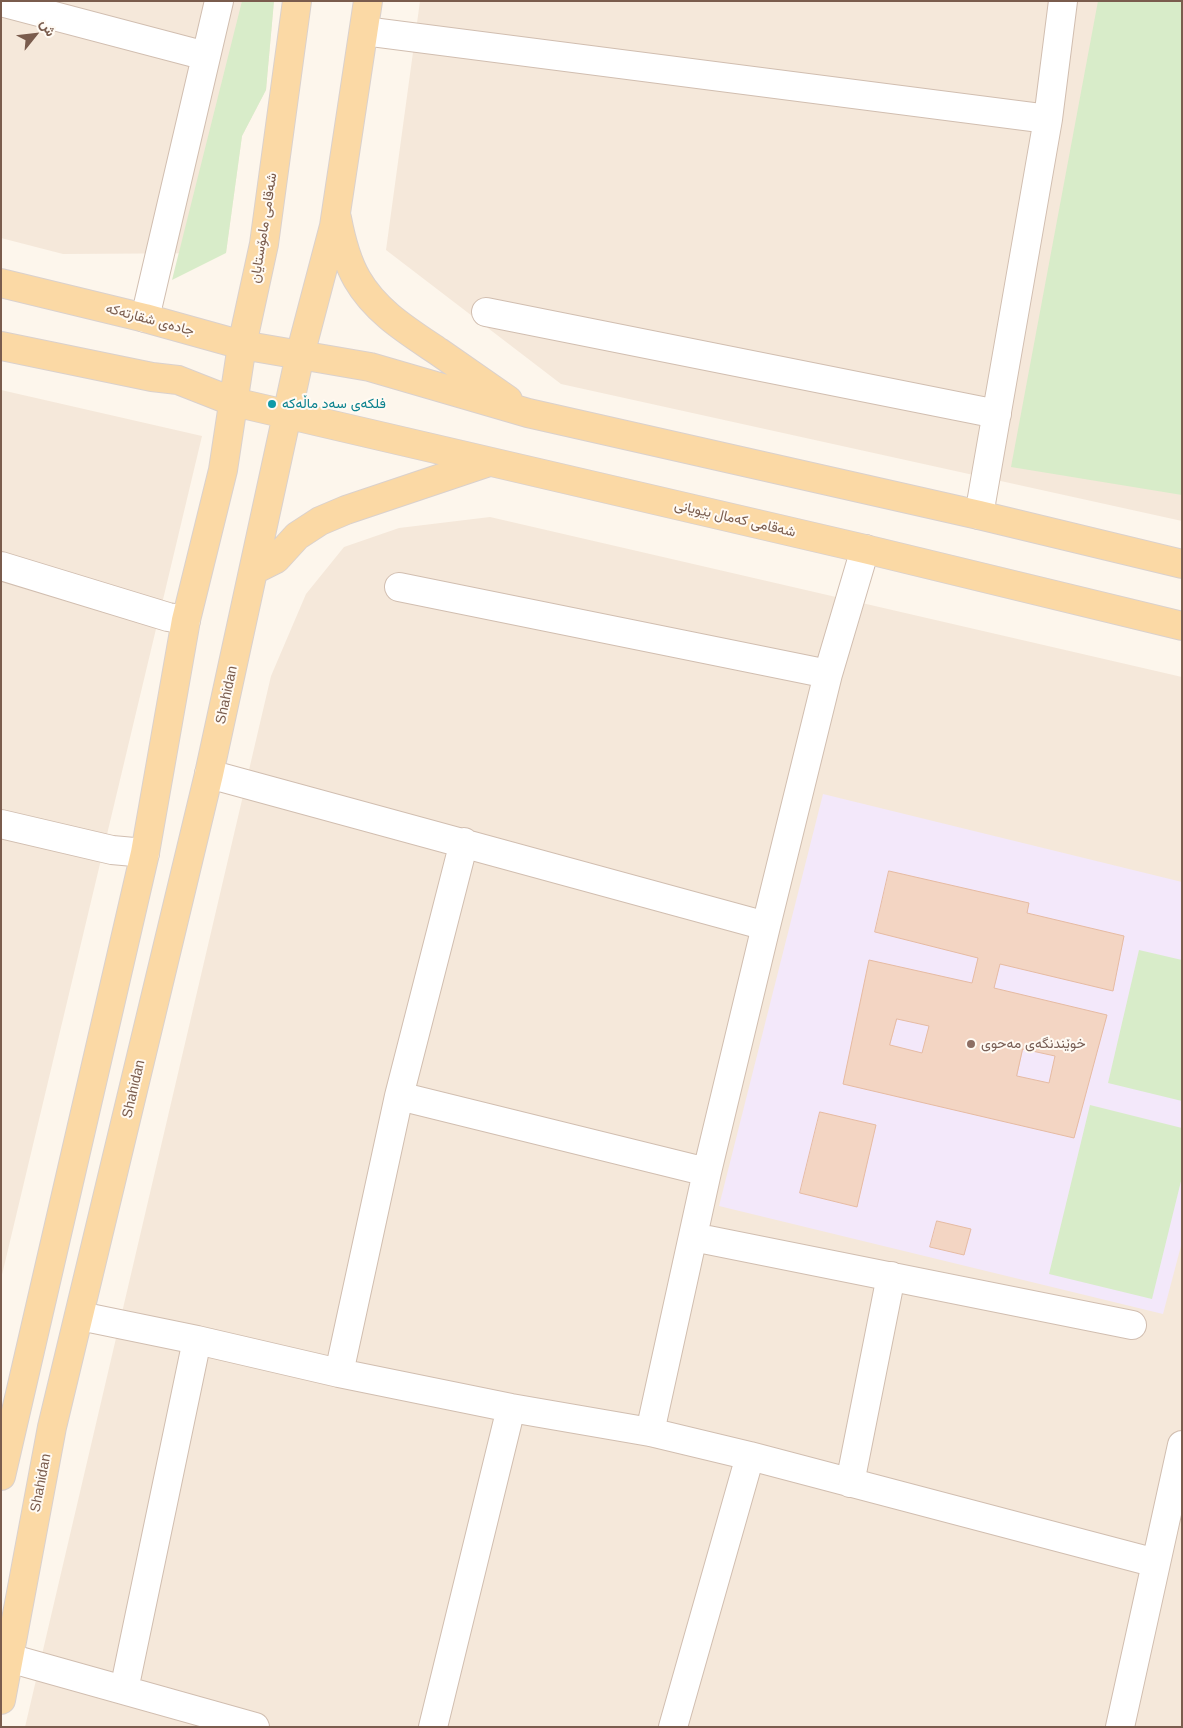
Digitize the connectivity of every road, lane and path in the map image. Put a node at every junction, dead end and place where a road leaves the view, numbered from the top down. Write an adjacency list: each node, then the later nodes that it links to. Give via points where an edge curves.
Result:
1 (219, 1): 7 (street)
2 (297, 1): 13 (main road, شەقامی مامۆستایان, via 264,244)
3 (368, 1): 6 (main road)
4 (1063, 1): 8 (street)
5 (1, 2): 7 (street)
6 (364, 31): 8 (street); 9 (main road)
7 (206, 56): 12 (street)
8 (1048, 119): 19 (street)
9 (336, 214): 15 (main road); 17 (main road, via 350,264 377,306 407,331)
10 (1, 283): 12 (main road, جادەی شقارتەکە)
11 (486, 312): 19 (street)
12 (145, 318): 13 (main road, جادەی شقارتەکە)
13 (242, 345): 15 (main road, جادەی شقارتەکە); 16 (main road, شەقامی مامۆستایان)
14 (1, 346): 16 (main road, via 178,380)
15 (300, 355): 17 (main road, via 370,367); 18 (main road, Shahidan)
16 (234, 402): 18 (main road); 27 (main road, شەقامی مامۆستایان, via 223,470)
17 (528, 413): 21 (main road)
18 (288, 414): 20 (main road, شەقامی کەمال بێویانی); 25 (main road, Shahidan)
19 (997, 414): 21 (street)
20 (489, 462): 22 (main road, شەقامی کەمال بێویانی); 25 (main road, via 320,521 297,536 276,559)
21 (979, 515): 23 (main road)
22 (865, 548): 28 (main road, شەقامی کەمال بێویانی); 29 (street)
23 (1182, 564)
24 (1, 566): 27 (street)
25 (254, 570): 30 (main road, Shahidan)
26 (399, 587): 29 (street)
27 (186, 620): 33 (main road, شەقامی مامۆستایان)
28 (1182, 626)
29 (828, 674): 34 (street)
30 (209, 774): 32 (street); 39 (main road, Shahidan)
31 (1, 824): 33 (street, via 112,850)
32 (464, 842): 34 (street); 35 (street)
33 (145, 853): 44 (main road, شەقامی مامۆستایان)
34 (766, 926): 36 (street)
35 (399, 1096): 36 (street); 42 (street)
36 (707, 1172): 37 (street)
37 (692, 1237): 38 (street); 46 (street)
38 (890, 1276): 40 (street); 50 (street)
39 (80, 1316): 41 (street); 45 (main road, Shahidan)
40 (1132, 1325)
41 (197, 1340): 42 (street); 54 (street)
42 (339, 1373): 43 (street)
43 (511, 1408): 46 (street); 57 (street)
44 (13, 1424): 45 (main road); 49 (main road, شەقامی مامۆستایان)
45 (52, 1426): 53 (main road, Shahidan)
46 (650, 1432): 48 (street)
47 (1182, 1445): 51 (street)
48 (750, 1456): 50 (street); 58 (street)
49 (1, 1476)
50 (850, 1483): 52 (street)
51 (1175, 1510): 52 (street)
52 (1156, 1563): 59 (street)
53 (9, 1658): 54 (street); 55 (main road, Shahidan)
54 (124, 1690): 56 (street)
55 (1, 1700)
56 (255, 1727)
57 (433, 1727)
58 (673, 1727)
59 (1120, 1727)

